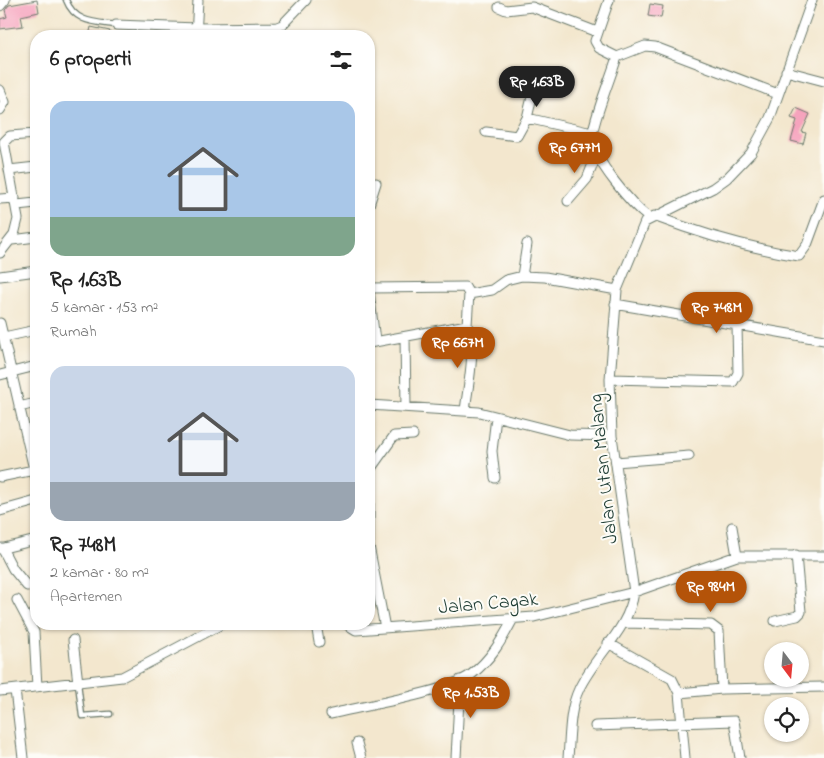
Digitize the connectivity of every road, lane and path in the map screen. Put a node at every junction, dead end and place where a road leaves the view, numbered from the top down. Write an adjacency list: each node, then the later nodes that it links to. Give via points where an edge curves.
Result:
1 (5, 0): 7 (street)
2 (66, 0): 9 (lane, via 69,8 83,20)
3 (198, 0): 11 (street)
4 (306, 0): 12 (street, via 277,27)
5 (610, 0): 13 (street)
6 (812, 0): 15 (street)
7 (0, 6)
8 (499, 7): 13 (street, via 506,10 532,7)
9 (116, 25): 10 (street)
10 (142, 30)
11 (197, 30)
12 (229, 30)
13 (597, 32): 14 (street, via 597,46)
14 (617, 57): 18 (street, via 645,46 656,47); 23 (street)
15 (786, 70): 16 (street); 18 (street)
16 (824, 81)
17 (0, 90): 20 (street, via 5,102)
18 (778, 94): 35 (street, via 762,137 740,166 698,197)
19 (532, 97): 21 (street)
20 (0, 110)
21 (527, 118): 22 (street, via 518,136); 23 (street)
22 (486, 132)
23 (592, 133): 25 (street)
24 (30, 134): 27 (street, via 10,136 5,140)
25 (597, 154): 32 (street, via 587,179); 35 (street, via 622,192 636,208)
26 (30, 168): 27 (street)
27 (9, 170): 33 (street)
28 (376, 183): 29 (street)
29 (375, 186)
30 (0, 198): 33 (street)
31 (824, 199): 35 (street, via 807,245 799,256 728,241)
32 (568, 201)
33 (16, 202): 34 (street); 37 (street, via 18,225)
34 (30, 203)
35 (652, 217): 44 (street, Jalan Utan Malang, via 638,233)
36 (30, 238): 37 (street)
37 (12, 240): 39 (street)
38 (527, 244): 42 (street)
39 (0, 253)
40 (30, 272): 41 (street)
41 (0, 276)
42 (522, 276): 44 (street); 45 (street, via 506,280 492,290)
43 (375, 290): 45 (street, via 464,287)
44 (617, 290): 46 (street, Jalan Utan Malang)
45 (469, 294): 48 (street)
46 (615, 304): 49 (street); 58 (street, Jalan Utan Malang)
47 (0, 323): 52 (street)
48 (467, 325): 51 (street); 63 (street, via 471,350)
49 (737, 325): 53 (street); 58 (street, via 738,373 733,382)
50 (30, 332): 52 (street)
51 (405, 337): 54 (street); 62 (street)
52 (4, 338): 56 (street)
53 (824, 340)
54 (375, 342)
55 (30, 367): 56 (street)
56 (11, 372): 57 (street); 61 (street)
57 (0, 375)
58 (610, 380): 67 (street, Jalan Utan Malang)
59 (30, 404): 61 (street)
60 (375, 405): 62 (street)
61 (19, 407): 65 (street)
62 (406, 408): 63 (street)
63 (465, 411): 64 (street)
64 (496, 417): 67 (street, via 570,435); 73 (street, via 492,451)
65 (30, 435)
66 (413, 435): 70 (street, via 394,436)
67 (612, 436): 69 (street, Jalan Utan Malang)
68 (689, 456): 69 (street)
69 (616, 462): 84 (street, Jalan Utan Malang)
70 (375, 463)
71 (30, 475): 72 (street)
72 (0, 478)
73 (495, 478)
74 (30, 504): 75 (street)
75 (0, 511)
76 (732, 527): 80 (street)
77 (30, 541): 78 (street)
78 (1, 549): 83 (street)
79 (796, 555): 80 (street, Jalan Cagak); 81 (street, Jalan Cagak); 87 (street, via 801,612)
80 (737, 556): 84 (street, Jalan Cagak)
81 (824, 556)
82 (375, 576): 90 (street)
83 (27, 586)
84 (634, 592): 86 (street, Jalan Cagak, via 534,618); 88 (street)
85 (17, 600): 89 (street)
86 (513, 619): 90 (street, Jalan Cagak); 98 (street, via 500,644 485,662 470,676)
87 (775, 621)
88 (624, 623): 97 (street); 102 (street, via 716,627 720,630)
89 (30, 624)
90 (385, 628): 91 (street, Jalan Cagak)
91 (375, 629)
92 (33, 630): 100 (street)
93 (209, 630): 99 (street, via 130,673)
94 (317, 630): 96 (street)
95 (73, 640): 99 (street)
96 (318, 642)
97 (608, 643): 105 (street, via 672,679); 114 (street, via 578,691 570,722)
98 (460, 680): 107 (street); 113 (street)
99 (78, 683): 100 (street); 106 (lane, via 82,716)
100 (37, 687): 103 (street)
101 (824, 687): 102 (street)
102 (722, 689): 105 (street)
103 (15, 690): 104 (street); 111 (street)
104 (0, 691)
105 (679, 693): 108 (street)
106 (110, 714)
107 (331, 714)
108 (683, 724): 109 (street); 115 (street); 116 (street, via 734,721)
109 (595, 726)
110 (357, 743): 112 (street)
111 (22, 758)
112 (361, 758)
113 (456, 758)
114 (568, 758)
115 (685, 758)
116 (740, 758)

